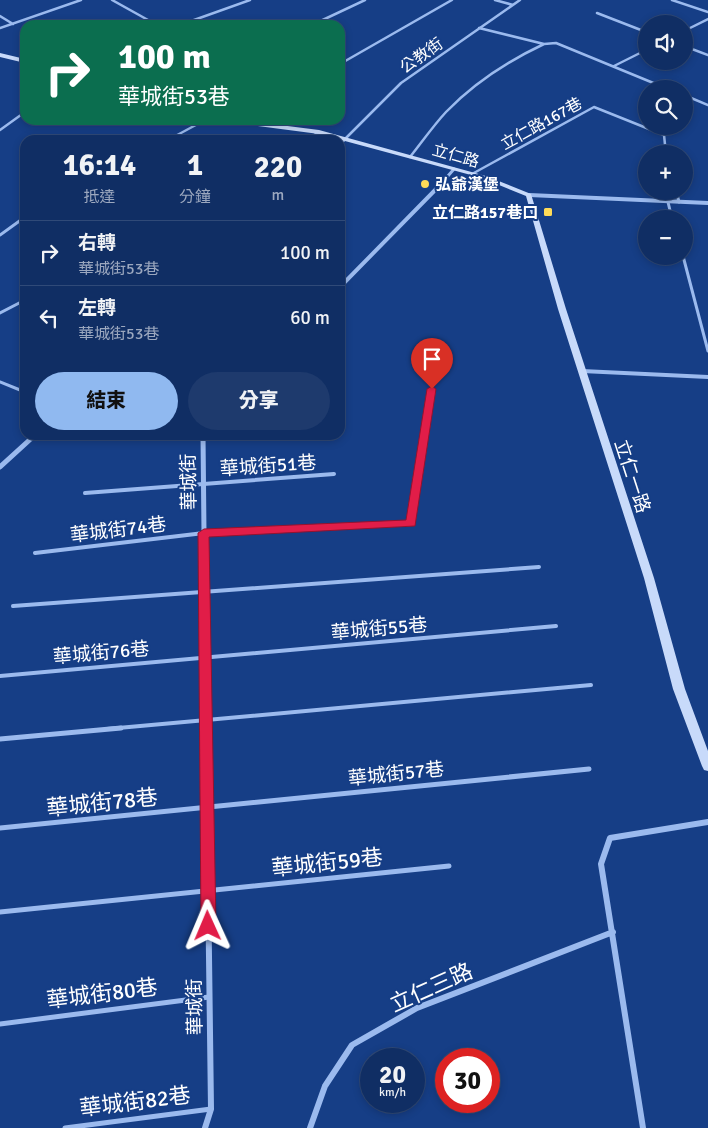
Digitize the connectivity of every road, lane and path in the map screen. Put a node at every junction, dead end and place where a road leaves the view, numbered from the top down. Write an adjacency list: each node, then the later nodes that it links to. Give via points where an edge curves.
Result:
1 (81, 0): 16 (lane)
2 (112, 0): 17 (lane)
3 (238, 0): 10 (lane)
4 (250, 0): 10 (lane)
5 (365, 0): 19 (lane)
6 (452, 0): 32 (lane)
7 (495, 0): 11 (lane)
8 (520, 0): 11 (lane, 公教街)
9 (672, 0): 12 (lane)
10 (244, 2): 18 (lane)
11 (513, 5): 24 (lane, 公教街)
12 (708, 12)
13 (597, 13): 25 (lane)
14 (0, 16): 21 (lane)
15 (708, 19): 22 (lane)
16 (24, 20)
17 (148, 20)
18 (194, 20)
19 (323, 20)
20 (20, 22): 21 (lane)
21 (13, 24): 23 (lane)
22 (693, 26)
23 (0, 28)
24 (479, 28): 26 (lane); 45 (lane, 公教街, via 401,83)
25 (638, 29)
26 (544, 44): 33 (lane, via 553,42); 48 (lane, via 486,77 447,111)
27 (693, 49): 30 (lane)
28 (638, 54): 33 (lane)
29 (0, 55): 31 (street)
30 (708, 55)
31 (20, 59)
32 (345, 61)
33 (614, 66): 34 (lane)
34 (647, 80)
35 (693, 99): 36 (lane)
36 (708, 105)
37 (20, 116): 40 (lane)
38 (196, 125): 42 (lane)
39 (282, 125): 41 (street, 立仁路)
40 (0, 130)
41 (319, 132): 43 (lane); 44 (street, 立仁路)
42 (177, 135)
43 (314, 135)
44 (326, 135)
45 (345, 139)
46 (345, 143): 48 (street, 立仁路)
47 (665, 145): 50 (lane, 立仁路167巷, via 664,135 594,107)
48 (410, 157): 49 (street, 立仁路)
49 (454, 169): 50 (street, 立仁路); 59 (street)
50 (472, 174): 51 (street, 立仁路)
51 (529, 196): 52 (street, 立仁路); 64 (street, 立仁一路)
52 (668, 202): 53 (street, 立仁路); 55 (lane)
53 (679, 202): 54 (street, 立仁路)
54 (708, 203)
55 (670, 210)
56 (20, 221): 57 (lane)
57 (0, 235)
58 (684, 265): 62 (lane)
59 (345, 282)
60 (20, 303): 61 (lane)
61 (0, 313)
62 (708, 351)
63 (435, 370): 74 (lane, 華城街74巷, via 411,524)
64 (581, 371): 65 (street); 85 (street, 立仁一路, via 649,578 679,689)
65 (708, 377)
66 (0, 382): 67 (lane)
67 (20, 390)
68 (30, 440): 70 (street)
69 (202, 440): 72 (street, 華城街)
70 (0, 467)
71 (334, 474): 72 (lane, 華城街51巷)
72 (203, 484): 73 (lane, 華城街51巷); 74 (street, 華城街)
73 (85, 492)
74 (204, 533): 75 (lane, 華城街74巷); 77 (street, 華城街)
75 (35, 553)
76 (539, 567): 77 (lane)
77 (204, 592): 78 (lane); 80 (street, 華城街)
78 (13, 606)
79 (556, 626): 80 (lane, 華城街55巷)
80 (205, 658): 81 (lane, 華城街76巷); 83 (street, 華城街)
81 (0, 676)
82 (591, 685): 83 (lane)
83 (206, 720): 84 (lane); 87 (street, 華城街)
84 (0, 740)
85 (708, 766)
86 (589, 769): 87 (lane, 華城街57巷)
87 (207, 807): 89 (lane, 華城街78巷); 91 (street, 華城街)
88 (708, 822): 93 (street, via 610,838 601,864)
89 (0, 828)
90 (449, 866): 91 (lane, 華城街59巷)
91 (208, 890): 92 (lane, 華城街59巷); 94 (street, 華城街)
92 (0, 912)
93 (613, 932): 99 (street, 立仁三路, via 417,1008 352,1045 325,1086); 100 (street)
94 (209, 997): 95 (lane, 華城街80巷); 96 (street, 華城街)
95 (0, 1024)
96 (210, 1109): 97 (lane, 華城街82巷); 98 (street, 華城街)
97 (65, 1128)
98 (205, 1128)
99 (310, 1128)
100 (643, 1128)

